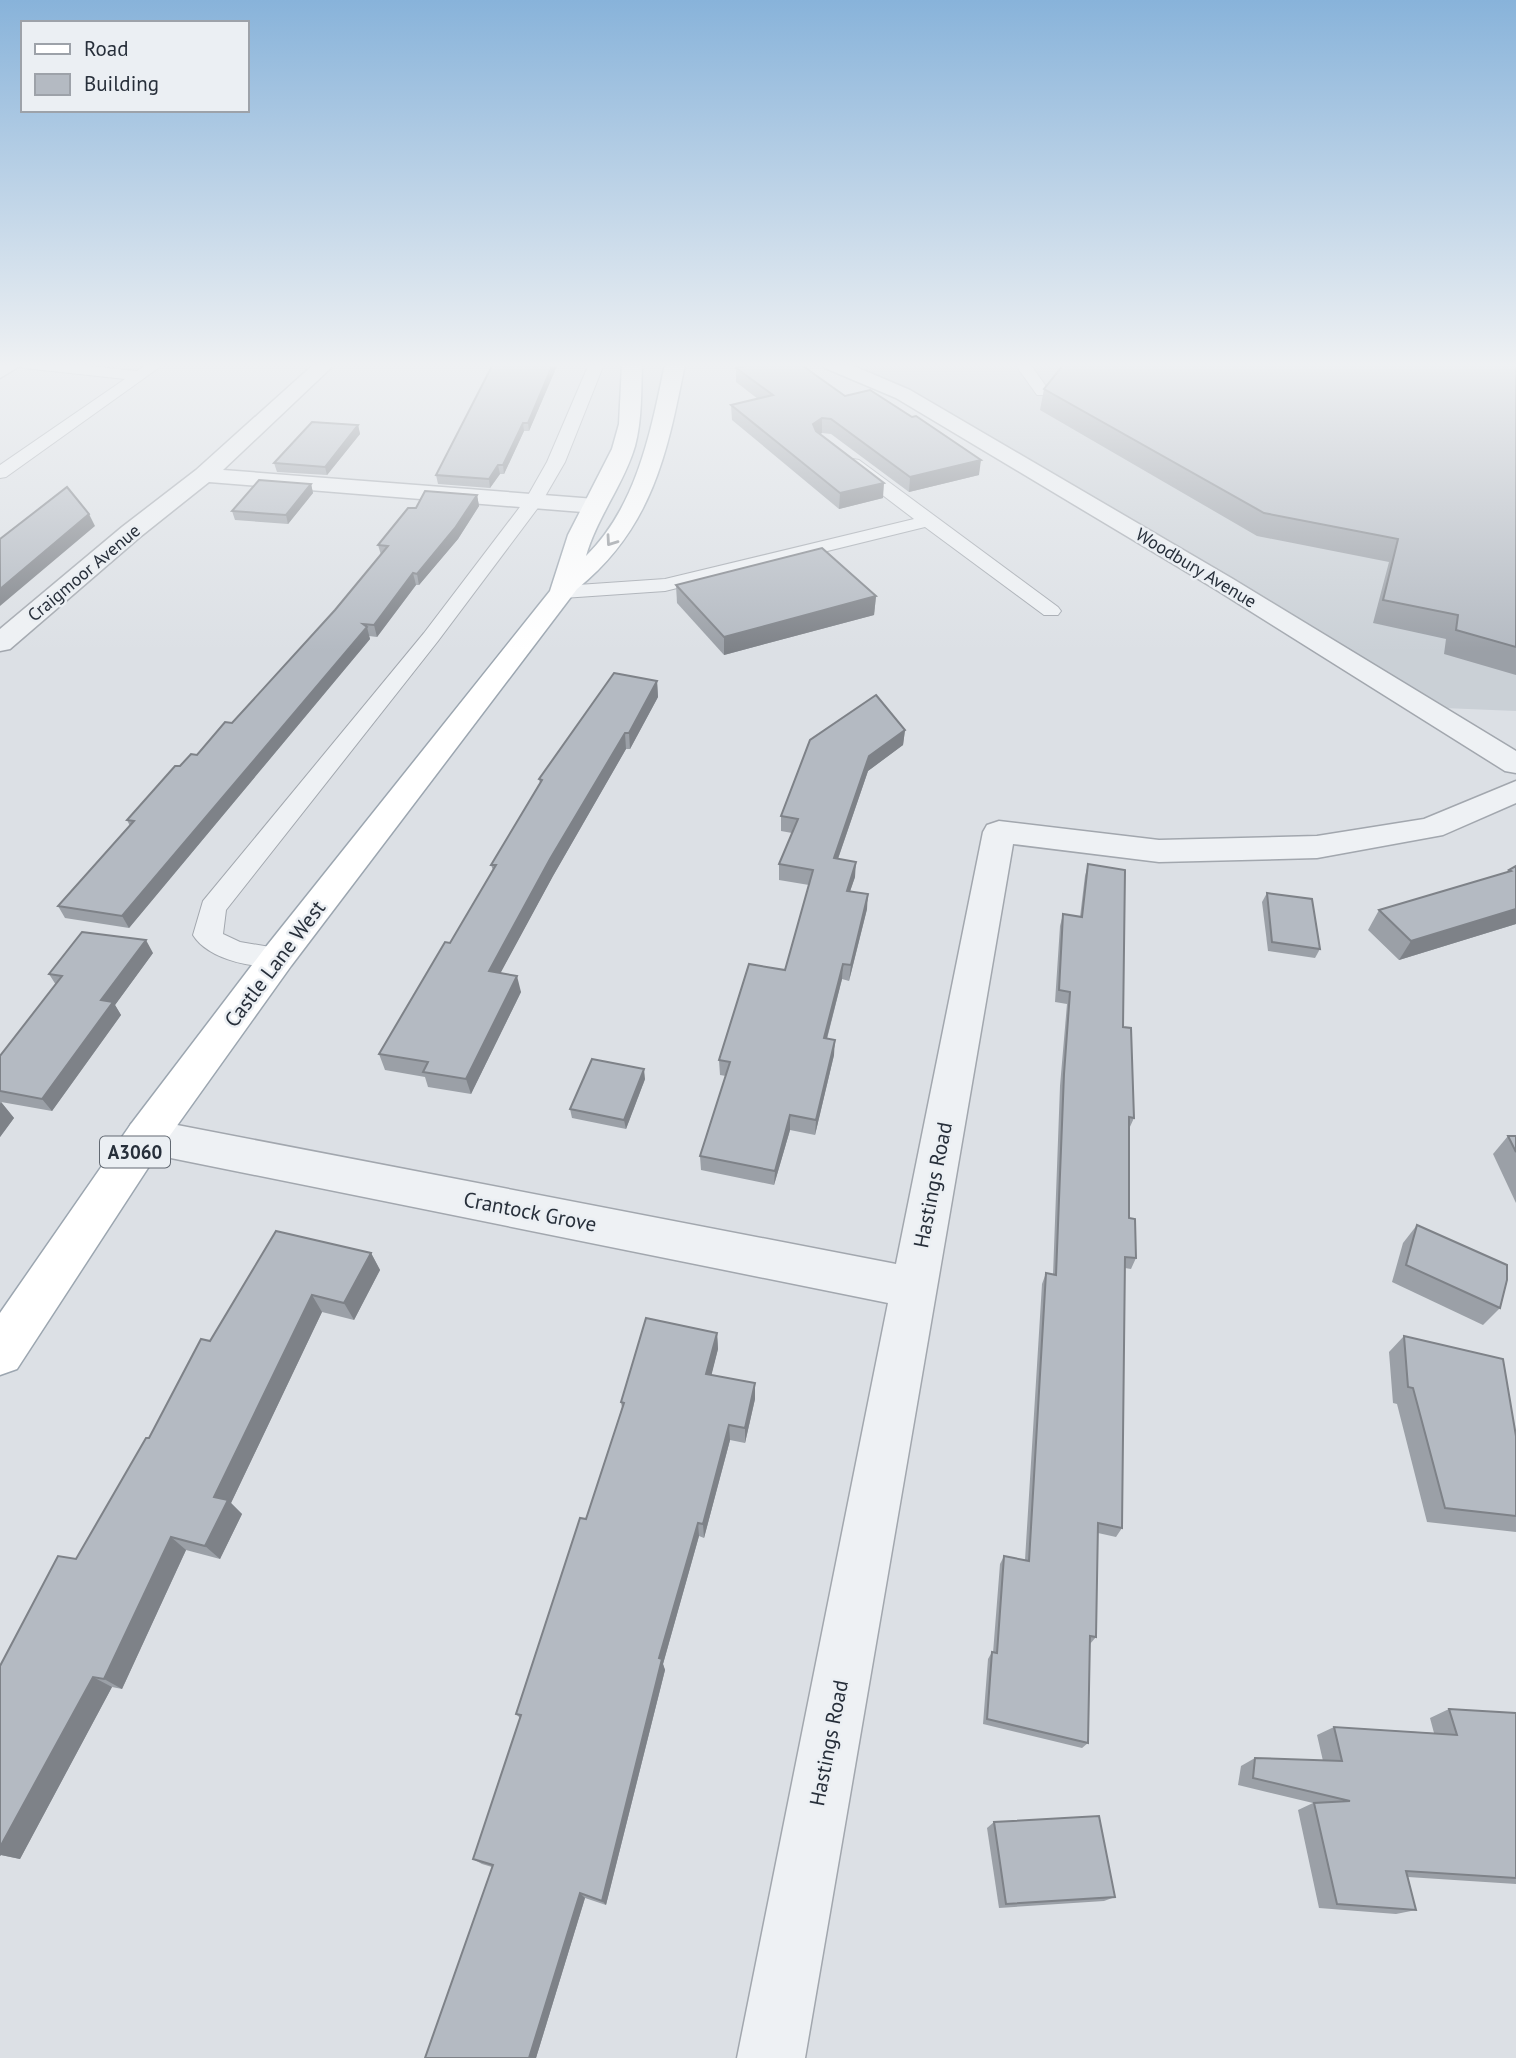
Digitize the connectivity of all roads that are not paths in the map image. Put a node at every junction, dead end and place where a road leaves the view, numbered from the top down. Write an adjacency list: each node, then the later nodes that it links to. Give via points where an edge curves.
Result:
1 (18, 460): 8 (lane)
2 (220, 460): 9 (street, Craigmoor Avenue)
3 (557, 460): 10 (lane)
4 (618, 460): 11 (main road, Castle Lane West / A3060)
5 (653, 460): 13 (main road, Castle Lane West / A3060, one-way to 13, via 633,510 602,554)
6 (849, 460): 12 (lane)
7 (1015, 460): 16 (street, Woodbury Avenue)
8 (0, 473)
9 (204, 475): 10 (street); 15 (street, Craigmoor Avenue)
10 (534, 501): 11 (street); 18 (lane, via 431,638 214,908 207,935 212,943)
11 (595, 506): 13 (main road, Castle Lane West / A3060, via 580,535)
12 (928, 521): 13 (lane, via 665,586); 14 (lane)
13 (564, 589): 18 (main road, Castle Lane West / A3060)
14 (1051, 611)
15 (0, 643)
16 (1516, 764)
17 (1516, 791): 20 (street, Hastings Road, via 1431,828 1317,847 1159,850 999,832)
18 (278, 957): 19 (main road, Castle Lane West / A3060)
19 (146, 1136): 20 (street, Crantock Grove); 21 (main road, Castle Lane West / A3060)
20 (914, 1288): 22 (street, Hastings Road)
21 (0, 1353)
22 (771, 2058)

